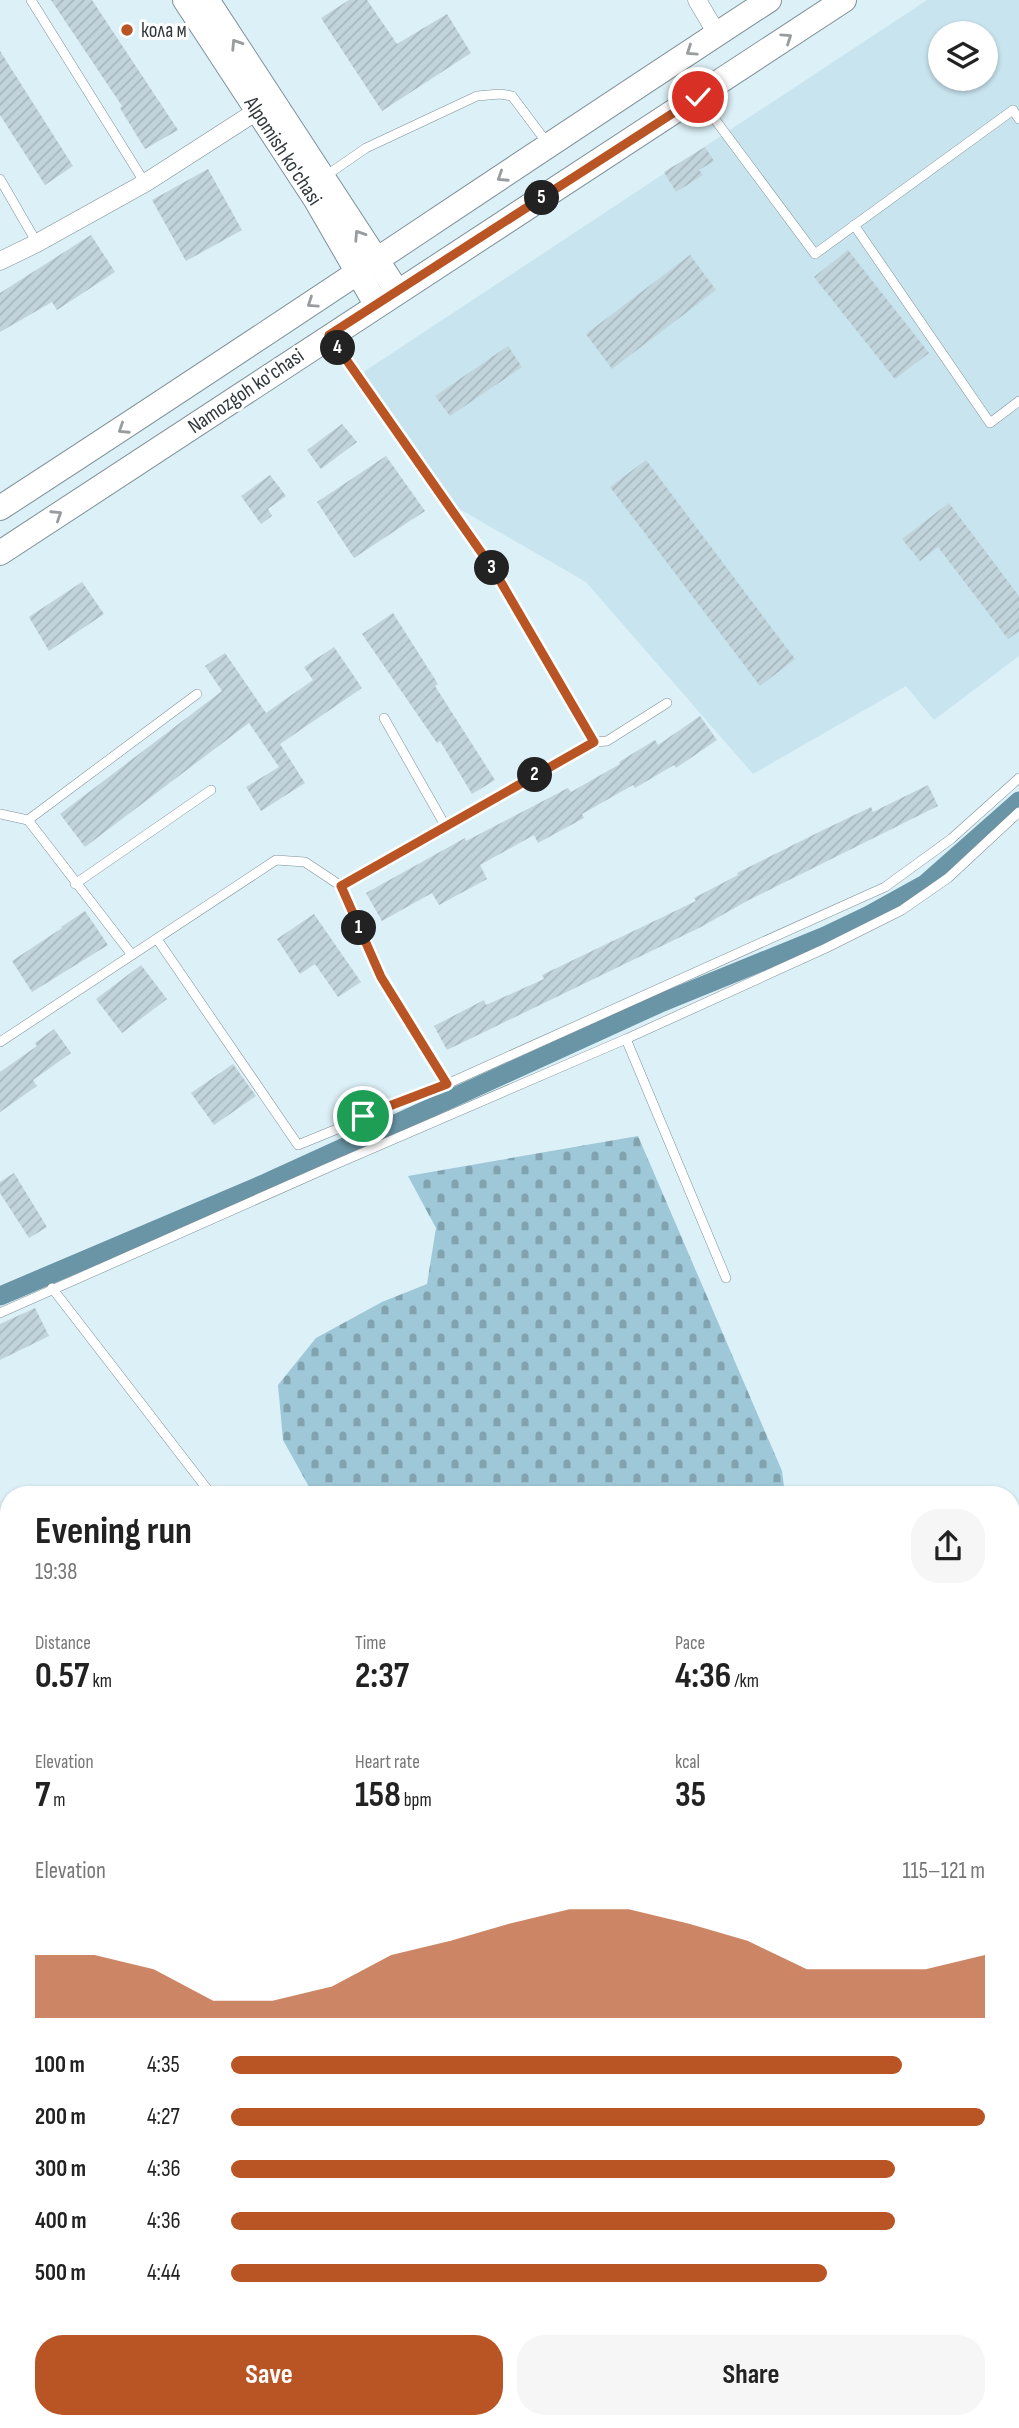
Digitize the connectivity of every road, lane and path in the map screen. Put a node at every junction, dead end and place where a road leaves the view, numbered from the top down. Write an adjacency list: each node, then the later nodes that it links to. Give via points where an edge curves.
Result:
1 (31, 0): 14 (lane)
2 (186, 0): 9 (main road, Alpomish ko'chasi)
3 (207, 0): 12 (main road, one-way to 3)
4 (696, 0): 7 (street)
5 (769, 0): 7 (main road, Namozgoh ko'chasi)
6 (844, 0): 8 (main road, Namozgoh ko'chasi, one-way to 6)
7 (717, 34): 11 (main road, Namozgoh ko'chasi, one-way to 11)
8 (698, 97): 15 (lane, via 814,254); 19 (main road, Namozgoh ko'chasi)
9 (257, 111): 14 (street); 18 (main road, Alpomish ko'chasi)
10 (1019, 119): 15 (lane, via 1013,110)
11 (550, 146): 12 (lane, via 512,96 477,96 366,148); 18 (main road, Namozgoh ko'chasi, one-way to 18)
12 (322, 178): 18 (main road, one-way to 12)
13 (0, 179): 16 (lane)
14 (145, 183): 16 (street)
15 (854, 225): 22 (lane, via 990,423)
16 (37, 243): 17 (street)
17 (0, 261)
18 (366, 266): 19 (main road); 20 (main road, Alpomish ko'chasi); 23 (main road, Namozgoh ko'chasi, one-way to 23)
19 (397, 291): 20 (main road, Namozgoh ko'chasi)
20 (376, 304): 21 (main road, Namozgoh ko'chasi)
21 (329, 335): 24 (main road, Namozgoh ko'chasi, one-way to 21); 28 (lane, via 495,572)
22 (1019, 401)
23 (0, 508)
24 (0, 553)
25 (197, 694): 33 (lane)
26 (667, 703): 28 (lane, via 607,741)
27 (384, 718): 34 (lane)
28 (594, 742): 34 (lane)
29 (1019, 778): 41 (lane, via 950,839 885,887)
30 (211, 790): 35 (lane)
31 (0, 814): 33 (lane)
32 (1018, 816): 39 (lane, via 902,910)
33 (28, 820): 35 (lane)
34 (446, 827): 36 (lane)
35 (75, 884): 38 (lane)
36 (341, 886): 37 (lane, via 305,862 276,860); 41 (lane, via 381,977)
37 (157, 939): 38 (lane); 41 (lane, via 298,1145)
38 (132, 955): 40 (lane)
39 (626, 1040): 42 (lane); 43 (lane)
40 (0, 1042)
41 (447, 1084)
42 (726, 1278)
43 (52, 1289): 44 (lane); 45 (lane)
44 (0, 1313)
45 (205, 1486)

